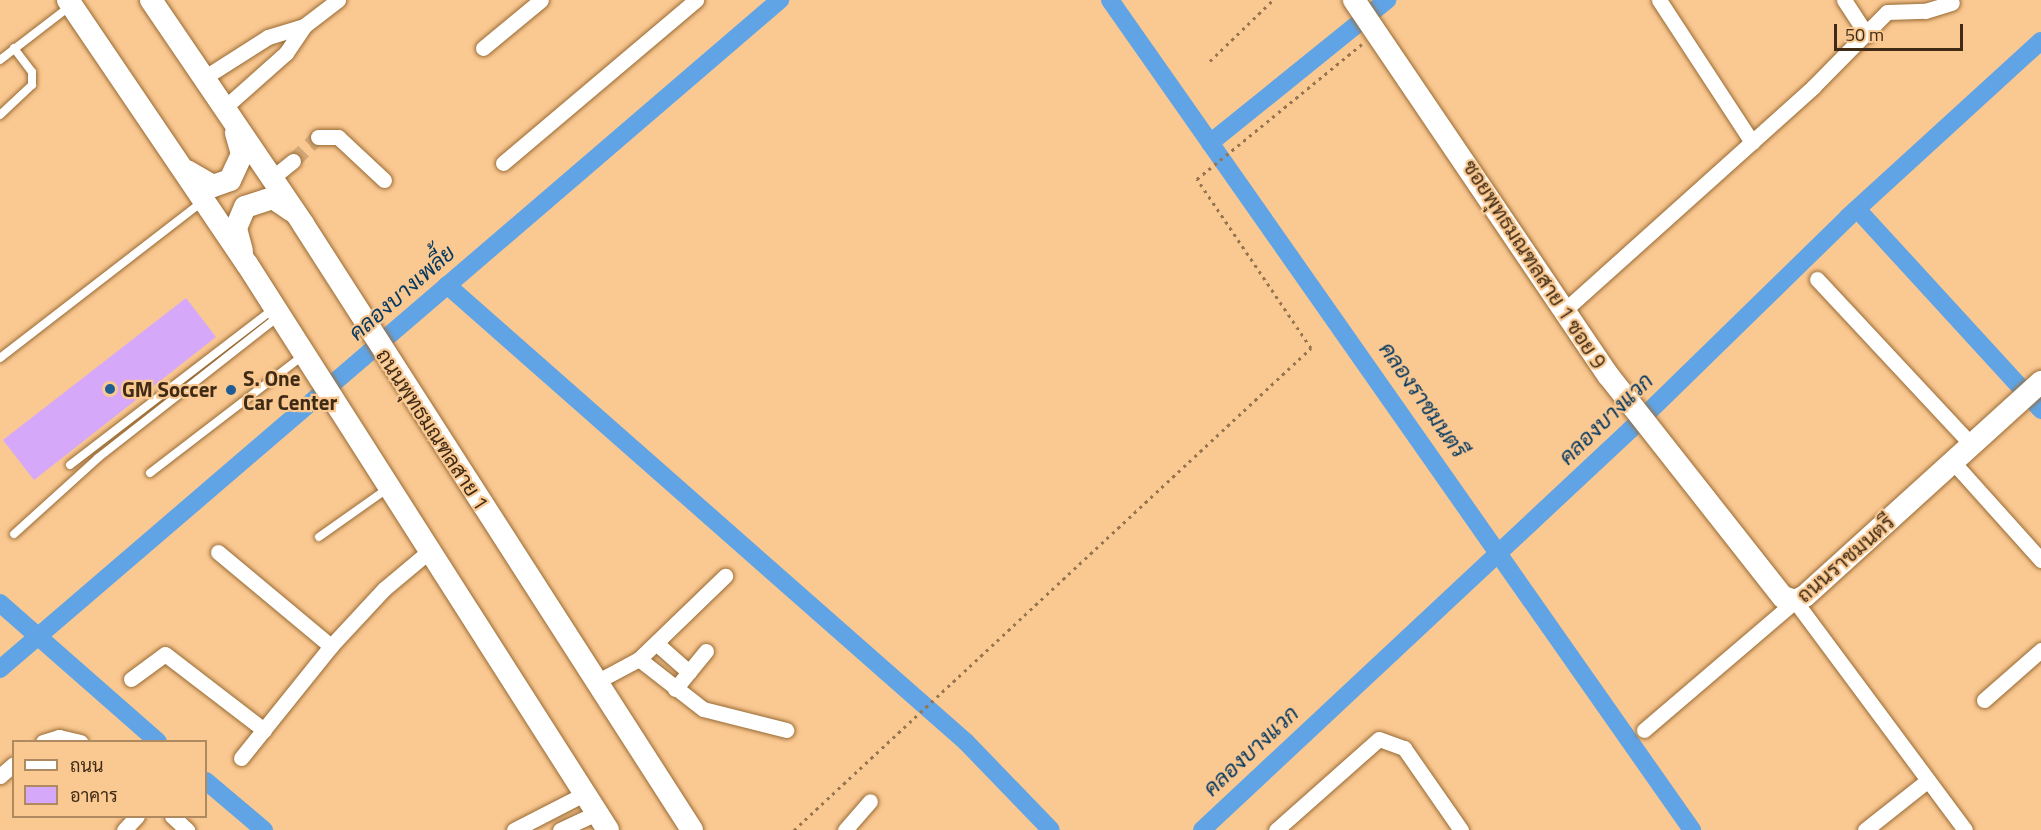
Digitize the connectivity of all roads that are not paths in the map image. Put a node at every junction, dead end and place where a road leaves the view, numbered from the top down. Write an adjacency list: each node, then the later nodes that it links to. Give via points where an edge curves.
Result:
1 (151, 0): 15 (main road, ถนนพุทธมณฑลสาย 1)
2 (338, 0): 10 (street)
3 (541, 0): 13 (street)
4 (696, 0): 22 (street)
5 (1659, 0): 19 (street)
6 (1844, 0): 11 (street)
7 (70, 3): 12 (lane); 20 (main road)
8 (1952, 3): 11 (street, via 1925,11 1887,12)
9 (1357, 5): 29 (main road, ซอยพุทธมณฑลสาย 1 ซอย 9)
10 (304, 26): 15 (street, via 268,37); 16 (street, via 286,52)
11 (1867, 35): 19 (street)
12 (14, 48): 14 (lane); 17 (lane, via 32,72 32,85)
13 (483, 48)
14 (0, 60)
15 (202, 79): 16 (main road, ถนนพุทธมณฑลสาย 1)
16 (228, 114): 20 (main road, via 242,154 230,180 199,183); 23 (main road, ถนนพุทธมณฑลสาย 1)
17 (0, 115)
18 (318, 137): 24 (street, via 338,137)
19 (1752, 142): 29 (street)
20 (173, 155): 25 (main road)
21 (293, 161): 23 (street)
22 (503, 163)
23 (272, 178): 26 (main road, ถนนพุทธมณฑลสาย 1)
24 (384, 180)
25 (203, 201): 27 (main road); 32 (lane)
26 (303, 224): 27 (main road, via 282,202 253,200 241,211 236,228); 53 (main road, ถนนพุทธมณฑลสาย 1)
27 (247, 264): 30 (main road)
28 (1817, 279): 34 (street)
29 (1567, 308): 45 (main road, ซอยพุทธมณฑลสาย 1 ซอย 9, via 1608,375 1783,597)
30 (277, 312): 31 (main road); 36 (lane); 39 (lane, via 98,458)
31 (304, 354): 37 (lane); 38 (main road)
32 (0, 358)
33 (2041, 382): 34 (main road, ถนนราชมนตรี)
34 (1972, 445): 35 (main road, ถนนราชมนตรี)
35 (1953, 462): 43 (street); 45 (main road, ถนนราชมนตรี)
36 (70, 465)
37 (150, 472)
38 (387, 489): 40 (lane); 42 (main road)
39 (14, 534)
40 (319, 537)
41 (218, 552): 47 (street)
42 (427, 553): 47 (street, via 384,589); 66 (main road)
43 (2041, 560)
44 (725, 576): 46 (street)
45 (1795, 601): 58 (street, ถนนราชมนตรี); 64 (street)
46 (656, 643): 50 (street); 51 (street)
47 (331, 646): 56 (street)
48 (2041, 650): 55 (street)
49 (706, 651): 51 (street)
50 (639, 659): 53 (street); 54 (street)
51 (689, 672): 54 (street)
52 (131, 679): 56 (street, via 165,654)
53 (596, 682): 73 (main road, ถนนพุทธมณฑลสาย 1)
54 (675, 689): 57 (street, via 720,716)
55 (1984, 700)
56 (264, 730): 61 (street)
57 (786, 730)
58 (1644, 730)
59 (47, 740): 60 (street)
60 (76, 740)
61 (241, 758)
62 (12, 766): 63 (street)
63 (0, 776)
64 (1928, 780): 77 (street); 78 (street)
65 (870, 801): 74 (street)
66 (596, 812): 71 (street); 72 (street)
67 (135, 818): 69 (street)
68 (174, 818): 70 (street)
69 (124, 830)
70 (187, 830)
71 (514, 830)
72 (560, 830)
73 (692, 830)
74 (845, 830)
75 (1276, 830): 76 (street, via 1379,739 1404,748)
76 (1461, 830)
77 (1865, 830)
78 (1965, 830)

